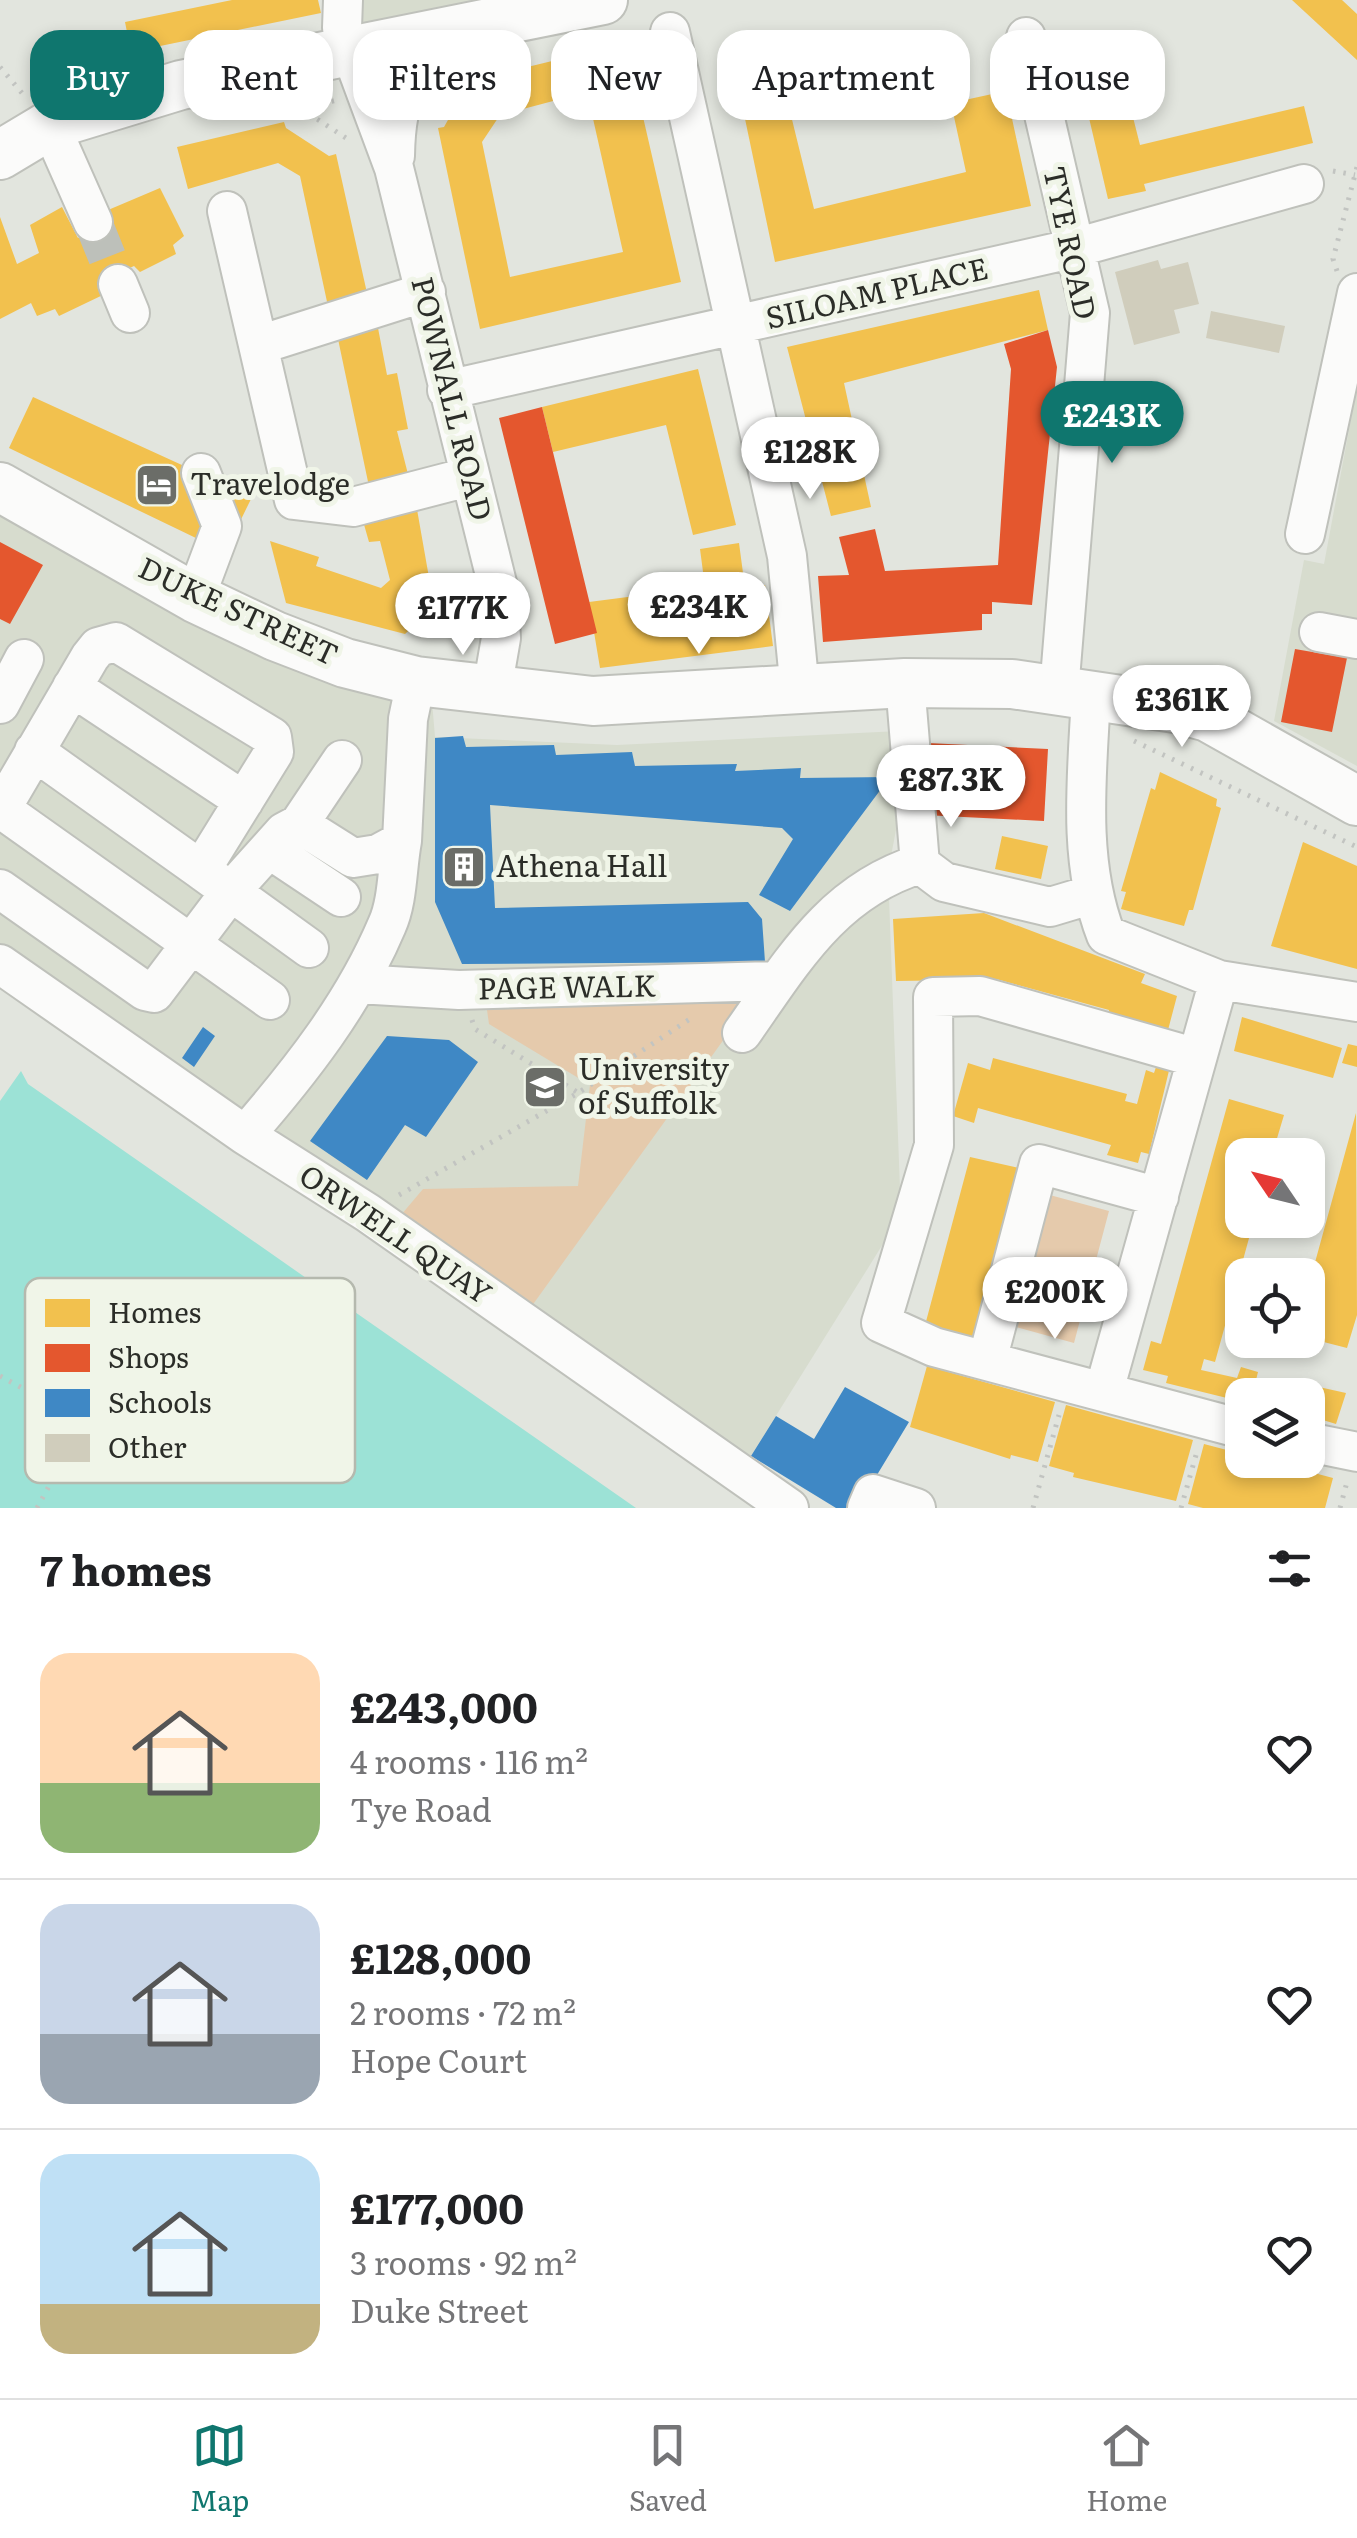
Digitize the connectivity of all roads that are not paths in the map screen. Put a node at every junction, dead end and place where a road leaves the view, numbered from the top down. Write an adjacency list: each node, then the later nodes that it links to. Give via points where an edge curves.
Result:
1 (343, 0): 5 (street, POWNALL ROAD)
2 (603, 0): 3 (main road)
3 (459, 30)
4 (353, 49): 5 (main road)
5 (349, 50): 9 (main road, via 181,85); 11 (street, POWNALL ROAD)
6 (396, 120): 11 (street, POWNALL ROAD)
7 (690, 120): 18 (street)
8 (1044, 120): 15 (street, TYE ROAD)
9 (50, 125): 10 (main road); 14 (street)
10 (0, 155)
11 (394, 168): 17 (street, POWNALL ROAD)
12 (1304, 184): 15 (street, SILOAM PLACE)
13 (227, 211): 19 (street)
14 (93, 222)
15 (1071, 249): 18 (street, SILOAM PLACE); 35 (street, TYE ROAD, via 1090,314)
16 (1349, 286): 24 (street)
17 (426, 292): 19 (street); 20 (street, POWNALL ROAD)
18 (738, 326): 20 (street, SILOAM PLACE); 33 (street, via 787,556)
19 (259, 345): 22 (street, via 294,500 353,506)
20 (447, 390): 22 (street, POWNALL ROAD)
21 (201, 474): 25 (street, via 222,526)
22 (468, 477): 32 (street, POWNALL ROAD, via 502,611)
23 (0, 486): 25 (main road, DUKE STREET)
24 (1305, 534)
25 (195, 598): 29 (main road, DUKE STREET, via 275,636)
26 (1319, 632): 27 (street)
27 (1357, 639)
28 (24, 659): 34 (street)
29 (416, 681): 32 (main road, DUKE STREET); 42 (street)
30 (905, 683): 33 (main road, DUKE STREET); 35 (main road, DUKE STREET, via 996,683); 44 (street)
31 (72, 688): 36 (street); 38 (street); 38 (street, via 98,648 116,642 272,737 274,752)
32 (492, 690): 33 (main road, DUKE STREET, via 593,701)
33 (800, 691)
34 (0, 704)
35 (1080, 705): 39 (main road, DUKE STREET, via 1175,708 1208,718); 47 (street, TYE ROAD)
36 (34, 752): 40 (street); 45 (street)
37 (342, 760): 41 (street)
38 (244, 800): 45 (street)
39 (1355, 801)
40 (1, 810): 49 (street)
41 (299, 824): 42 (street, via 353,858); 43 (street)
42 (390, 848): 54 (street, via 389,922)
43 (268, 849): 45 (street); 48 (street)
44 (920, 864): 47 (street, via 944,882 1050,907); 53 (street, via 845,900)
45 (216, 880): 49 (street); 50 (street)
46 (0, 890): 49 (street, via 145,991 162,988)
47 (1090, 895): 52 (street, via 1106,935)
48 (341, 898)
49 (193, 945): 55 (street)
50 (308, 948)
51 (0, 964): 59 (street, ORWELL QUAY)
52 (1219, 980): 56 (street); 58 (street)
53 (776, 981): 54 (street, PAGE WALK, via 459,990); 57 (street)
54 (358, 984): 59 (street, via 297,1076)
55 (270, 1000)
56 (1357, 1002)
57 (742, 1033)
58 (1197, 1058): 60 (street); 61 (street, via 980,996 933,997 934,1145 881,1323 934,1348)
59 (245, 1134): 66 (street, ORWELL QUAY)
60 (1159, 1197): 61 (street, via 1040,1164); 62 (street)
61 (987, 1361): 62 (street)
62 (1087, 1386): 63 (street)
63 (1225, 1425)
64 (1325, 1445): 65 (street)
65 (1357, 1452)
66 (789, 1508)
67 (868, 1508): 68 (street, via 874,1494)
68 (916, 1508)

